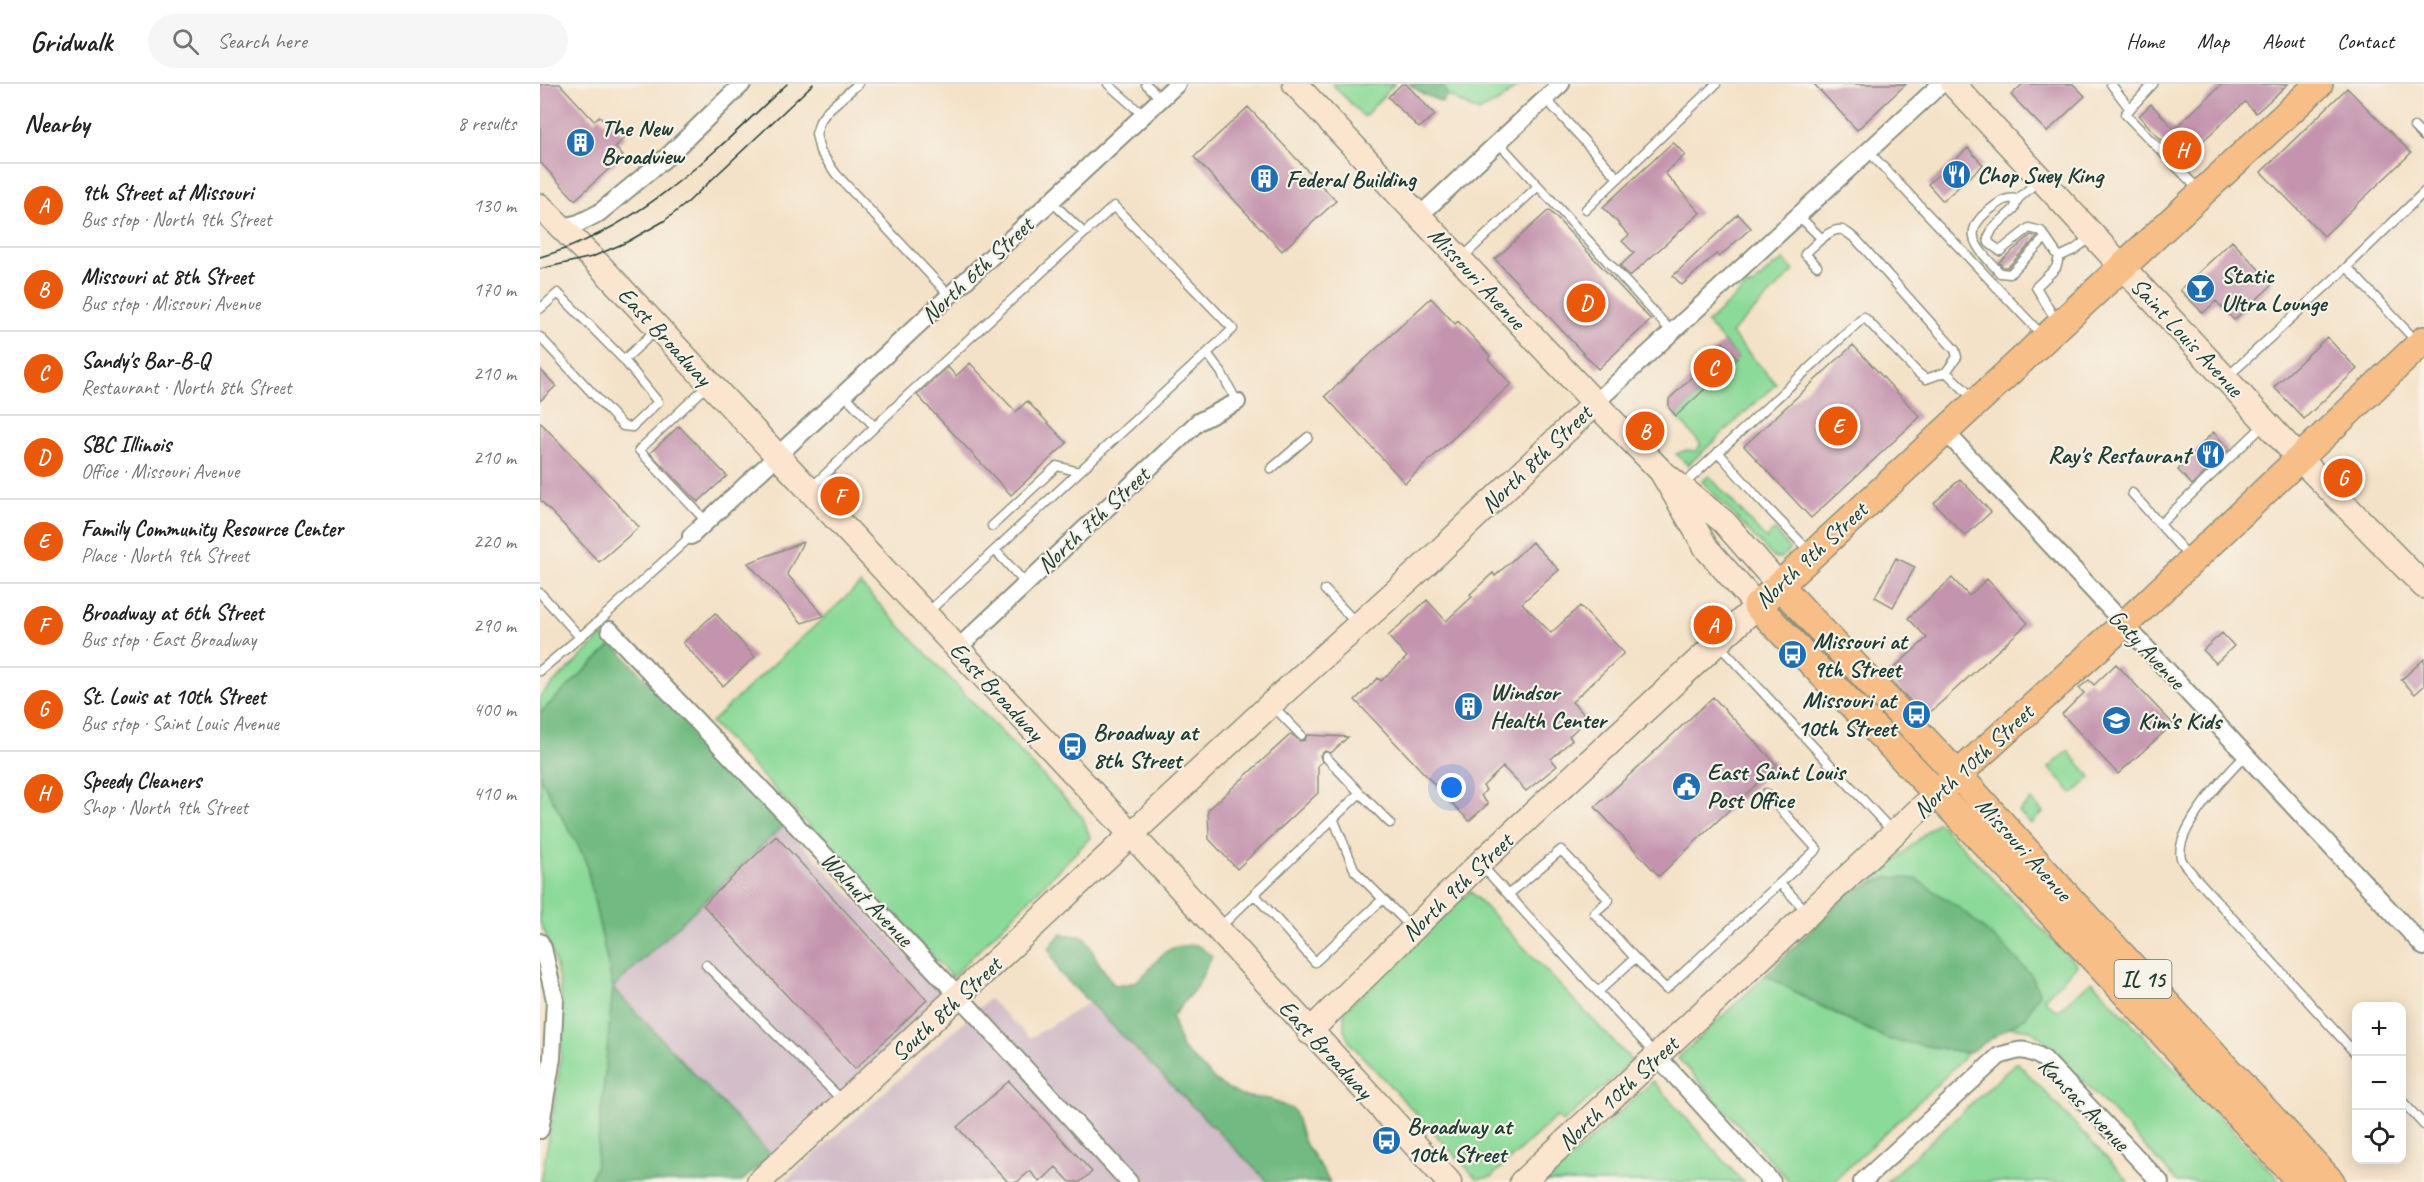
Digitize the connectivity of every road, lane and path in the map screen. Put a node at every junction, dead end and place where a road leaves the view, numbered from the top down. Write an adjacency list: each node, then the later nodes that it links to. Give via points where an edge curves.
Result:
1 (742, 84): 33 (street, via 668,156 599,213)
2 (858, 84): 43 (lane, via 820,121 816,134 820,152)
3 (1108, 84): 17 (lane)
4 (1146, 84): 15 (lane)
5 (1177, 84): 15 (street, North 6th Street)
6 (1295, 84): 32 (main road, Missouri Avenue)
7 (1561, 84): 14 (street)
8 (1716, 84): 22 (lane)
9 (1941, 84): 21 (street, North 8th Street)
10 (1953, 84): 23 (main road, Saint Louis Avenue)
11 (2111, 84): 16 (lane)
12 (2153, 84): 16 (lane)
13 (2319, 84): 25 (main road, North 9th Street)
14 (1545, 98): 20 (street); 22 (lane)
15 (1161, 99): 17 (street, North 6th Street)
16 (2130, 109): 25 (lane, via 2125,114)
17 (1143, 115): 28 (street, North 6th Street)
18 (2414, 127): 19 (lane)
19 (2424, 137)
20 (1498, 142): 24 (lane); 32 (street)
21 (1868, 152): 31 (street, North 8th Street); 46 (lane)
22 (1618, 178): 30 (lane)
23 (2041, 179): 27 (lane); 35 (main road, Saint Louis Avenue)
24 (1538, 186): 39 (lane); 47 (lane)
25 (2202, 192): 41 (main road, North 9th Street)
26 (2424, 192): 42 (lane)
27 (2018, 198): 36 (lane, via 2014,209 1989,232 1989,243 2000,251 2029,228); 36 (lane, via 2003,199 1978,219 1972,232 1977,247 2000,273 2010,274)
28 (1051, 201): 34 (lane); 43 (street, North 6th Street)
29 (540, 206): 33 (main road, East Broadway)
30 (1586, 209)
31 (1798, 215): 37 (lane); 47 (street, North 8th Street)
32 (1419, 216): 39 (main road, Missouri Avenue)
33 (560, 228): 45 (main road, East Broadway)
34 (1084, 233): 50 (lane, via 1114,206 1233,329); 60 (lane)
35 (2093, 236): 38 (lane); 41 (main road, Saint Louis Avenue)
36 (2046, 237): 38 (lane)
37 (1822, 239): 40 (lane, via 1805,254); 52 (lane, via 1834,230 1843,230 1855,238 1956,350)
38 (2059, 257): 46 (lane, via 2056,268 2036,287)
39 (1460, 260): 58 (main road, Missouri Avenue)
40 (1817, 267)
41 (2122, 267): 46 (main road, North 9th Street); 53 (main road, Saint Louis Avenue)
42 (2347, 267): 49 (lane); 53 (lane)
43 (950, 295): 55 (street, North 6th Street)
44 (540, 309): 51 (lane, via 558,293)
45 (658, 328): 51 (lane); 54 (main road, East Broadway)
46 (2051, 331): 56 (main road, North 9th Street)
47 (1672, 332): 58 (street, North 8th Street)
48 (540, 337): 51 (lane, via 623,426 632,427 658,402)
49 (2422, 342): 65 (main road, North 10th Street)
50 (1207, 353): 57 (lane); 68 (lane)
51 (624, 360)
52 (1946, 372): 56 (lane); 63 (lane, via 1926,379 1864,317)
53 (2226, 378): 59 (main road, Saint Louis Avenue)
54 (710, 383): 64 (main road, East Broadway); 72 (lane, via 639,450)
55 (844, 394): 60 (lane); 64 (street, North 6th Street)
56 (1976, 401): 61 (main road, North 9th Street)
57 (1237, 402): 79 (street, North 7th Street, via 1198,422)
58 (1594, 403): 67 (main road, Missouri Avenue); 88 (main road, North 8th Street)
59 (2267, 423): 65 (main road, Saint Louis Avenue); 73 (lane)
60 (875, 427): 70 (lane)
61 (1944, 430): 77 (main road, North 9th Street); 86 (street, Gaty Avenue)
62 (1308, 437): 66 (lane)
63 (1718, 452): 69 (lane); 77 (lane)
64 (777, 456): 70 (main road, East Broadway); 72 (street, North 6th Street)
65 (2300, 459): 78 (main road, North 10th Street); 81 (main road, Saint Louis Avenue)
66 (1271, 469)
67 (1661, 471): 69 (main road, Missouri Avenue); 84 (main road, Missouri Avenue, via 1707,549)
68 (1079, 472): 74 (lane, via 1057,466); 76 (lane)
69 (1681, 487): 80 (main road, Missouri Avenue, via 1724,522)
70 (809, 490): 85 (main road, East Broadway)
71 (2133, 493): 73 (lane)
72 (706, 521): 75 (street, North 6th Street)
73 (2160, 524): 78 (lane)
74 (992, 526)
75 (691, 536): 87 (lane)
76 (995, 550): 79 (lane); 85 (lane)
77 (1812, 555): 80 (main road, North 9th Street)
78 (2192, 561): 86 (main road, North 10th Street)
79 (1026, 584): 91 (street, North 7th Street)
80 (1779, 585): 84 (main road, North 9th Street); 97 (main road, Missouri Avenue / IL 15)
81 (2424, 586)
82 (1325, 590): 88 (lane)
83 (540, 593): 89 (lane)
84 (1756, 606): 90 (main road, North 9th Street); 100 (main road, Missouri Avenue)
85 (925, 615): 91 (main road, East Broadway)
86 (2124, 624): 95 (street, Gaty Avenue); 97 (main road, North 10th Street)
87 (605, 625): 89 (lane); 118 (street, Walnut Avenue)
88 (1358, 625): 93 (main road, North 8th Street)
89 (580, 637): 92 (lane)
90 (1717, 643): 104 (lane); 105 (main road, North 9th Street)
91 (957, 649): 103 (main road, East Broadway)
92 (540, 671)
93 (1271, 704): 94 (lane); 103 (main road, North 8th Street)
94 (1301, 735)
95 (2246, 755): 114 (street, Gaty Avenue); 120 (lane, via 2211,792 2191,822 2182,847 2183,862)
96 (1326, 758): 98 (lane)
97 (1957, 774): 100 (main road, North 10th Street); 134 (main road, Missouri Avenue / IL 15)
98 (1360, 792): 101 (lane); 102 (lane)
99 (1766, 793): 106 (lane, via 1817,849)
100 (1936, 794): 104 (main road, North 10th Street); 133 (main road, Missouri Avenue / IL 15)
101 (1333, 818): 107 (lane); 109 (lane, via 1355,871)
102 (1390, 823)
103 (1131, 834): 111 (main road, East Broadway); 118 (main road, South 8th Street)
104 (1894, 834): 110 (main road, North 10th Street)
105 (1480, 863): 108 (lane); 112 (main road, North 9th Street)
106 (1780, 883): 110 (lane); 115 (lane, via 1666,989)
107 (1254, 894): 109 (lane, via 1315,962); 111 (lane)
108 (1509, 894): 115 (lane, via 1561,849 1610,900 1594,913); 117 (lane)
109 (1383, 899): 112 (lane)
110 (1809, 914): 121 (main road, North 10th Street)
111 (1217, 930): 119 (main road, East Broadway)
112 (1413, 930): 119 (main road, North 9th Street)
113 (540, 942): 125 (street, via 555,1000 552,1058)
114 (2424, 947)
115 (1635, 958): 117 (lane)
116 (706, 965): 122 (lane)
117 (1598, 992): 121 (lane)
118 (959, 996): 122 (main road, South 8th Street); 127 (street, Walnut Avenue)
119 (1310, 1032): 128 (main road, East Broadway)
120 (2352, 1050)
121 (1658, 1057): 129 (main road, North 10th Street); 130 (street)
122 (844, 1103): 126 (main road, South 8th Street)
123 (2406, 1105): 124 (lane)
124 (2424, 1125)
125 (540, 1130)
126 (759, 1182)
127 (1129, 1182)
128 (1449, 1182)
129 (1522, 1182)
130 (1772, 1182)
131 (1862, 1182): 132 (street, Kansas Avenue, via 1999,1056 2021,1049 2044,1059)
132 (2160, 1182)
133 (2301, 1182)
134 (2331, 1182)

